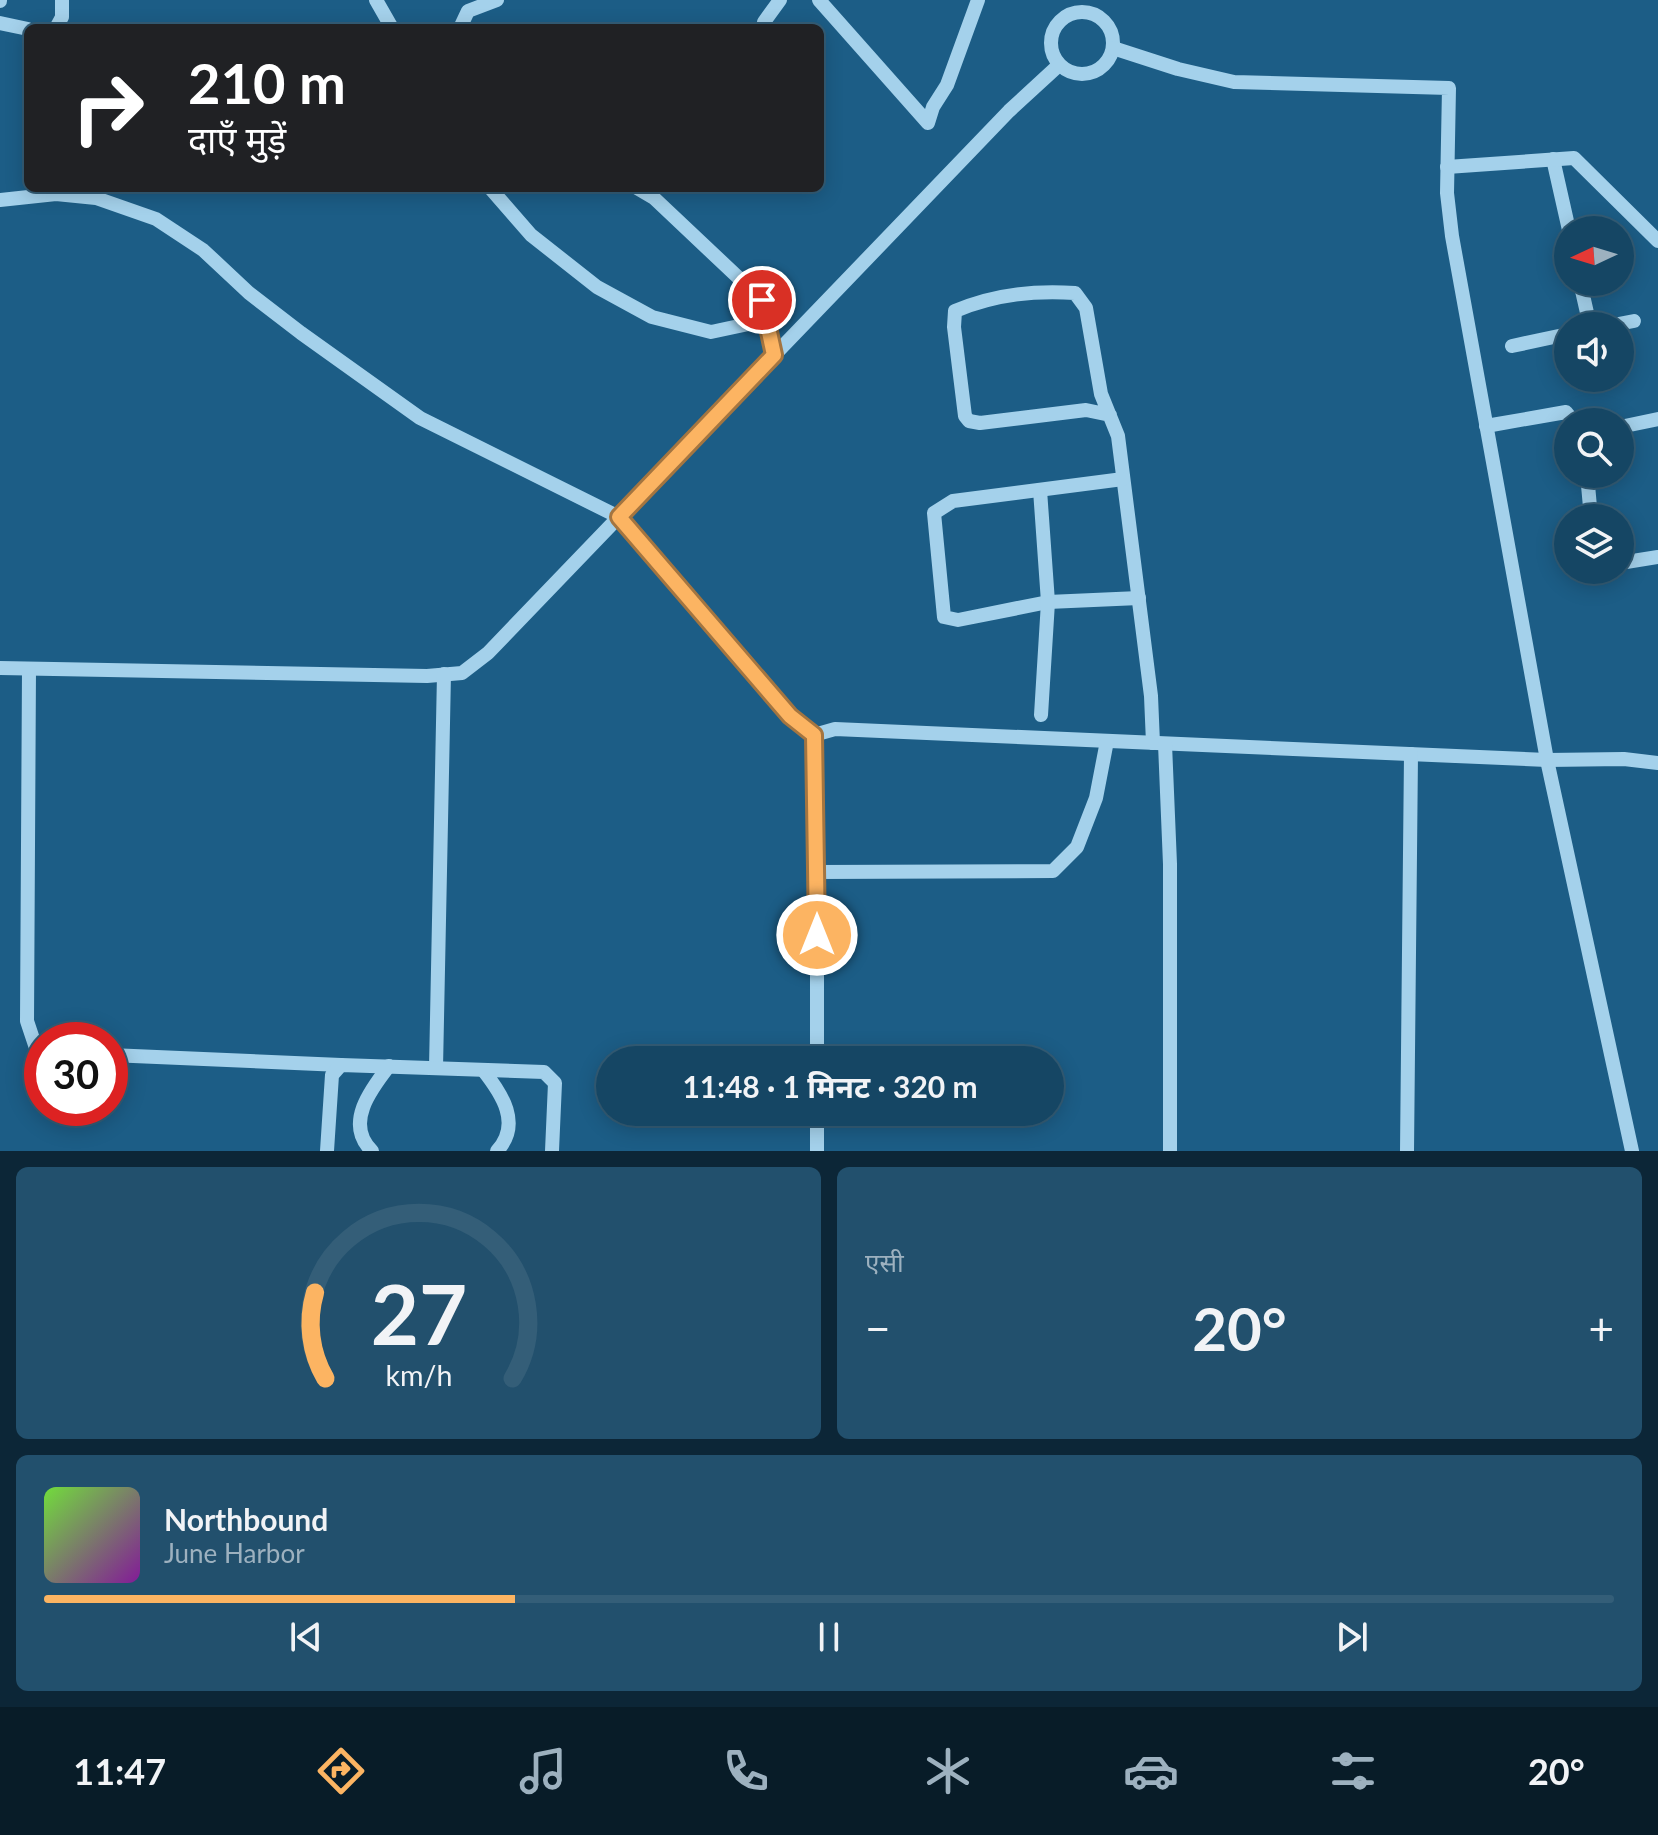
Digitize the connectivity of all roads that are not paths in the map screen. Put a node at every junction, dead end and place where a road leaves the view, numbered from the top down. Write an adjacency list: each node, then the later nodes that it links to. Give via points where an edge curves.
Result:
1 (62, 0): 10 (street)
2 (376, 0): 11 (street)
3 (497, 0): 12 (street, via 468,11)
4 (780, 0): 8 (street)
5 (819, 0): 6 (street, via 928,123)
6 (978, 0)
7 (1069, 7): 14 (street, via 1098,17 1110,31); 15 (street, via 1050,40)
8 (764, 22)
9 (0, 23): 13 (street)
10 (58, 24)
11 (390, 24)
12 (462, 24)
13 (24, 28)
14 (1113, 48): 15 (street, via 1105,64 1091,74 1073,74); 17 (street, via 1234,82 1449,88)
15 (1059, 65): 26 (street)
16 (1553, 159): 17 (street); 21 (street); 22 (street, via 1574,158)
17 (1447, 167): 31 (street, via 1452,236)
18 (493, 192): 23 (street, via 531,235 597,287 652,317 711,332)
19 (644, 192): 23 (street, via 762,300)
20 (0, 200): 34 (street, via 56,194 96,198 156,219 420,418)
21 (1566, 216)
22 (1658, 241)
23 (767, 320): 26 (street)
24 (1554, 337): 25 (street)
25 (1512, 346)
26 (774, 355): 34 (street)
27 (1554, 414): 31 (street)
28 (1110, 415): 28 (street, via 1101,394 1086,308 1075,293 983,299 955,311 969,421 1086,410); 32 (street)
29 (1658, 419): 30 (street)
30 (1634, 424)
31 (1486, 426): 47 (street)
32 (1123, 479): 33 (street); 37 (street)
33 (1040, 490): 38 (street); 38 (street, via 953,501 934,513 944,617 958,620)
34 (619, 517): 41 (street, via 488,653 462,673); 43 (street, via 790,716)
35 (1658, 557): 36 (street)
36 (1634, 561)
37 (1139, 598): 38 (street); 45 (street)
38 (1048, 602): 42 (street)
39 (0, 668): 40 (street)
40 (29, 669): 41 (street); 50 (street)
41 (444, 674): 55 (street)
42 (1041, 715)
43 (814, 735): 44 (street, via 835,729); 49 (street)
44 (1107, 741): 45 (street); 49 (street, via 1096,798 1077,847 1053,871)
45 (1159, 743): 46 (street); 63 (street, via 1170,864)
46 (1411, 754): 47 (street); 64 (street)
47 (1547, 760): 48 (street); 65 (street)
48 (1658, 763)
49 (817, 872): 51 (street)
50 (27, 1022)
51 (817, 1046)
52 (128, 1056): 53 (street)
53 (341, 1065): 54 (street); 58 (street, via 332,1075)
54 (389, 1066): 55 (street); 59 (street, via 361,1110 360,1130)
55 (436, 1068): 56 (street)
56 (483, 1070): 60 (street, via 508,1108 509,1128); 61 (street, via 544,1072 555,1083)
57 (817, 1126): 62 (street)
58 (327, 1151)
59 (372, 1151)
60 (497, 1151)
61 (552, 1151)
62 (817, 1151)
63 (1170, 1151)
64 (1407, 1151)
65 (1632, 1151)

